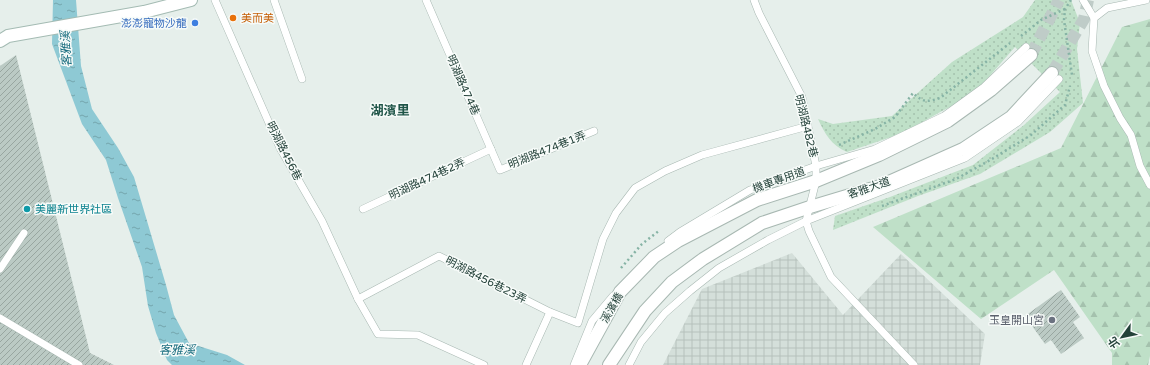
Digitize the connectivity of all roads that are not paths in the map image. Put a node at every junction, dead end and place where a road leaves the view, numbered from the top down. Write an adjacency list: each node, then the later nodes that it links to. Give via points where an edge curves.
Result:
1 (191, 0): 9 (street, via 144,12)
2 (214, 0): 26 (lane, 明湖路456巷, via 280,148 322,221)
3 (274, 0): 12 (lane)
4 (426, 0): 15 (lane, 明湖路474巷)
5 (754, 0): 13 (lane, 明湖路482巷, via 802,97)
6 (1083, 0): 8 (lane)
7 (1146, 0): 8 (lane, via 1107,8)
8 (1094, 18): 19 (lane, via 1092,51 1104,86 1132,135 1140,166)
9 (4, 39)
10 (1028, 51): 16 (lane, 機車專用道, via 944,116 875,149); 18 (street, via 992,90 948,121 879,156)
11 (1056, 76): 20 (street, 客雅大道, via 1011,117 963,149 880,186); 22 (lane, via 1018,122 965,158)
12 (302, 79)
13 (808, 126): 16 (lane, 明湖路482巷); 27 (lane, via 702,155 635,188 616,213 603,239 578,323)
14 (594, 131): 17 (lane, 明湖路474巷1弄)
15 (491, 149): 17 (lane, 明湖路474巷); 21 (lane, 明湖路474巷2弄)
16 (816, 166): 18 (lane, 明湖路482巷); 24 (lane, 機車專用道, via 750,190 680,232)
17 (500, 170)
18 (816, 181): 20 (lane, 明湖路482巷); 24 (street, via 757,200)
19 (1150, 184)
20 (810, 206): 22 (lane, 明湖路482巷); 34 (street, 客雅大道, via 762,223 703,259 672,282 645,311)
21 (363, 209)
22 (806, 221): 35 (lane, via 719,268 690,291 665,313 641,342); 36 (lane, via 831,277)
23 (24, 233): 25 (lane)
24 (652, 256): 32 (lane, 機車專用道, via 618,289 592,321); 33 (street, 溪濱橋, via 620,292)
25 (0, 269)
26 (358, 300): 27 (lane, 明湖路456巷23弄, via 439,256); 30 (lane, 明湖路456巷, via 378,334 418,335)
27 (550, 312): 31 (lane)
28 (0, 318): 29 (lane)
29 (79, 365)
30 (484, 365)
31 (526, 365)
32 (574, 365)
33 (580, 365)
34 (609, 365)
35 (629, 365)
36 (914, 365)

